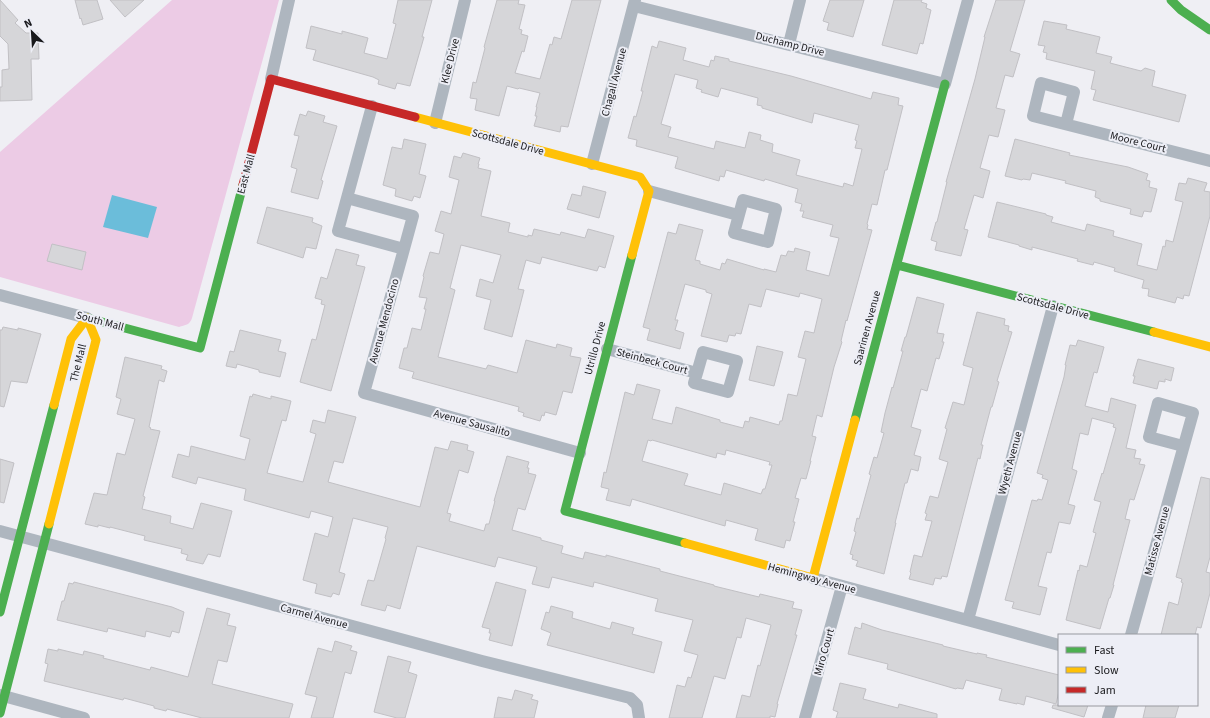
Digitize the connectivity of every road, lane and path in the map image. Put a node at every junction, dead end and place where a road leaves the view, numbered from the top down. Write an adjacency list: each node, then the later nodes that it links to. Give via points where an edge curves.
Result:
1 (289, 0): 9 (street, East Mall)
2 (465, 0): 12 (street, Klee Drive)
3 (800, 0): 8 (street)
4 (968, 0): 10 (street)
5 (1171, 0): 7 (main road)
6 (635, 3): 8 (street, Duchamp Drive); 15 (street, Chagall Avenue)
7 (1210, 30)
8 (789, 44): 10 (street, Duchamp Drive)
9 (271, 79): 11 (main road, Scottsdale Drive); 25 (main road, East Mall)
10 (945, 84): 20 (main road, Saarinen Avenue)
11 (372, 106): 12 (main road, Scottsdale Drive); 17 (street)
12 (435, 123): 15 (main road, Scottsdale Drive)
13 (1066, 124): 14 (street, Moore Court)
14 (1210, 161)
15 (592, 164): 16 (main road, Scottsdale Drive, via 640,178)
16 (649, 191): 18 (street); 26 (main road, Utrillo Drive)
17 (347, 198): 19 (street, via 338,231); 19 (street, Avenue Mendocino, via 413,216)
18 (738, 215)
19 (404, 249): 28 (street, Avenue Mendocino)
20 (897, 265): 22 (main road, Scottsdale Drive); 35 (main road, Saarinen Avenue)
21 (0, 295): 23 (street, South Mall)
22 (1052, 306): 24 (main road, Scottsdale Drive); 38 (street, Wyeth Avenue)
23 (87, 318): 25 (main road, South Mall); 33 (main road, The Mall, via 71,339); 34 (main road, The Mall, via 96,340)
24 (1209, 343)
25 (200, 348)
26 (607, 349): 27 (street, Steinbeck Court); 30 (main road, Utrillo Drive)
27 (697, 373)
28 (364, 394): 30 (street, Avenue Sausalito)
29 (1183, 446): 39 (street, Matisse Avenue)
30 (580, 453): 31 (main road, Utrillo Drive)
31 (565, 511): 35 (main road, Hemingway Avenue)
32 (0, 531): 33 (street, Carmel Avenue)
33 (19, 536): 34 (street, Carmel Avenue); 37 (main road, The Mall)
34 (44, 543): 41 (main road, The Mall); 45 (street, Carmel Avenue, via 630,698 637,705)
35 (813, 578): 36 (street, Hemingway Avenue)
36 (842, 586): 38 (street, Hemingway Avenue); 46 (street, Miro Court)
37 (0, 612)
38 (968, 620): 40 (street, Hemingway Avenue)
39 (1131, 634)
40 (1058, 645)
41 (2, 696): 43 (main road, The Mall); 44 (street)
42 (1112, 706): 47 (street)
43 (0, 713)
44 (84, 718)
45 (639, 718)
46 (805, 718)
47 (1108, 718)

